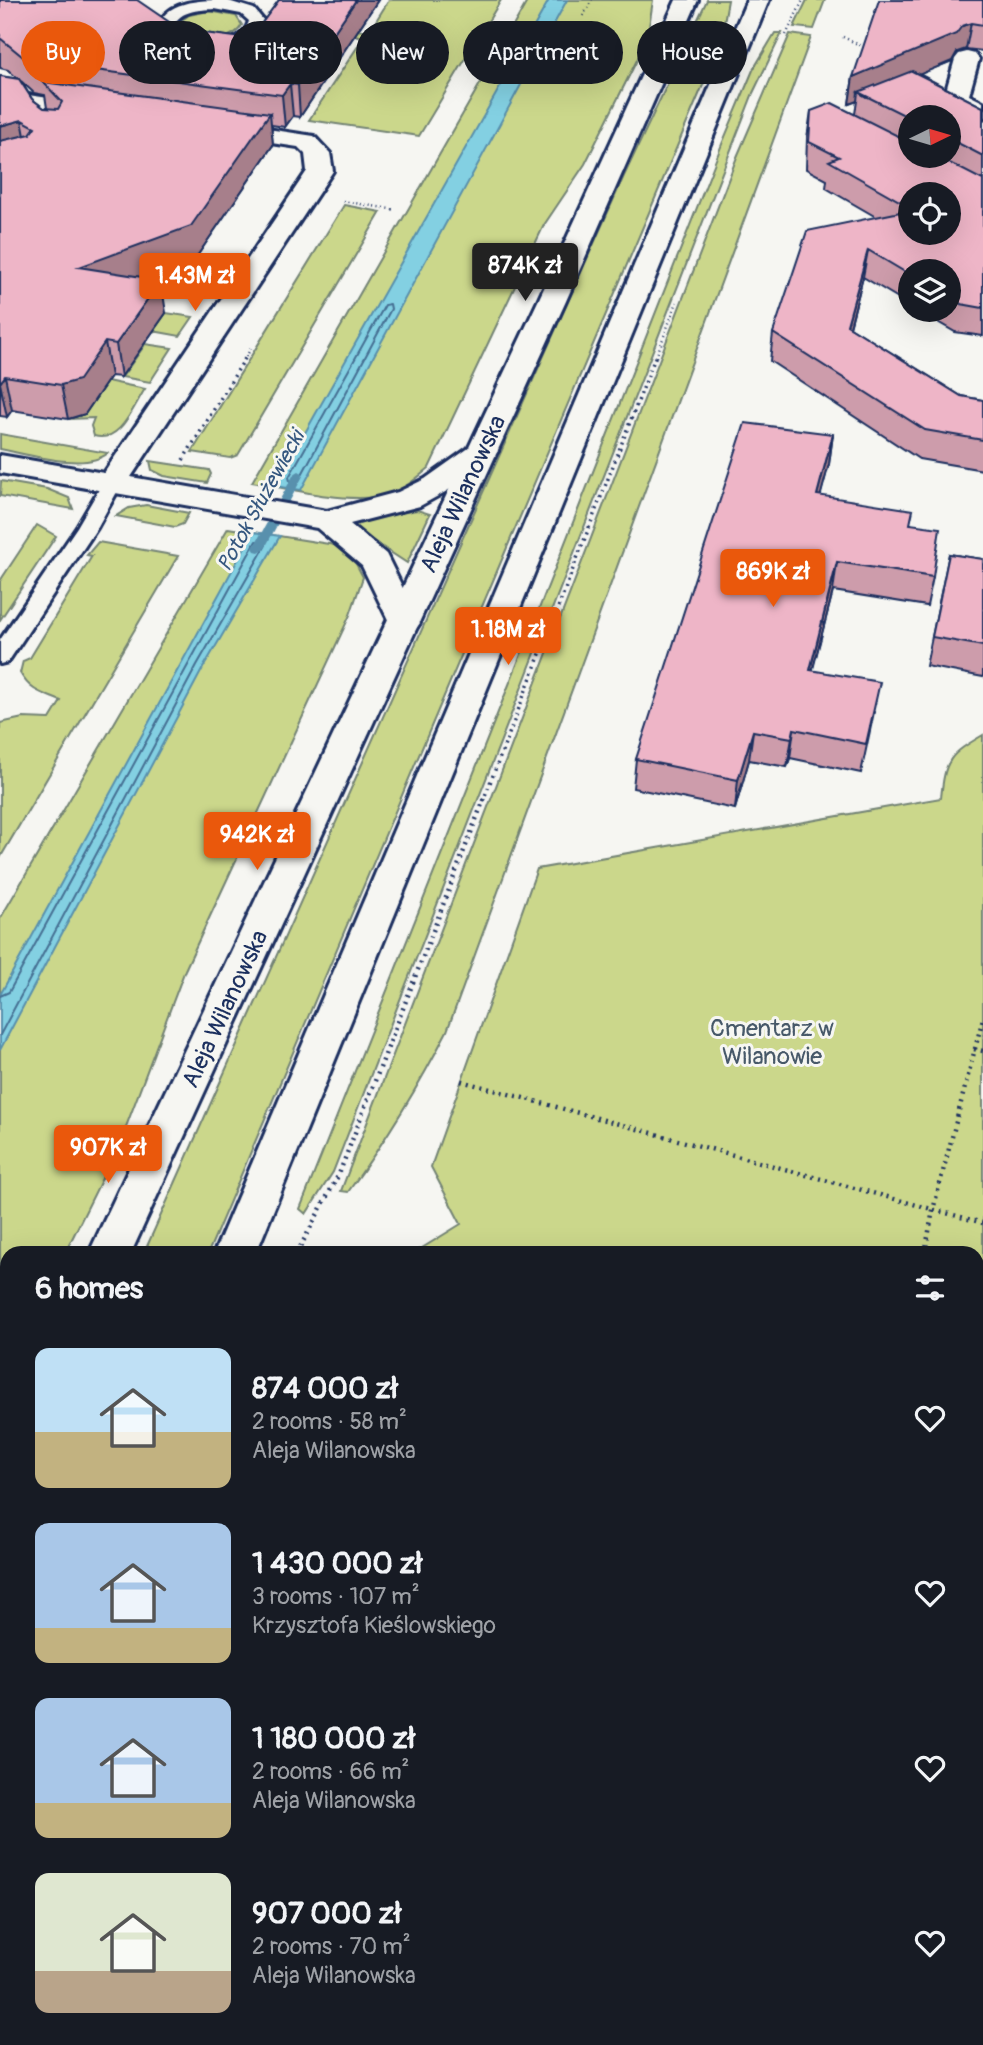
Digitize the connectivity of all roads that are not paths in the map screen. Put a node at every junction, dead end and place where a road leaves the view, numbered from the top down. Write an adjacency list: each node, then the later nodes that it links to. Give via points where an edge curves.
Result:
1 (687, 0): 10 (main road, Aleja Wilanowska)
2 (758, 0): 17 (main road)
3 (272, 7): 4 (lane)
4 (248, 11): 4 (lane, via 257,25 254,32 235,43 191,46 178,43 164,31 170,17 197,5 223,4)
5 (967, 59): 7 (main road, via 956,98)
6 (11, 94): 8 (main road)
7 (983, 111)
8 (128, 116)
9 (193, 125): 12 (main road, via 305,141 321,159 320,171)
10 (483, 451): 13 (main road, via 409,499); 14 (main road, Aleja Wilanowska)
11 (0, 464): 12 (main road)
12 (112, 484): 13 (main road); 15 (lane)
13 (317, 519): 14 (main road, via 375,561)
14 (404, 623): 16 (main road, Aleja Wilanowska)
15 (0, 657)
16 (113, 1246)
17 (238, 1246)

